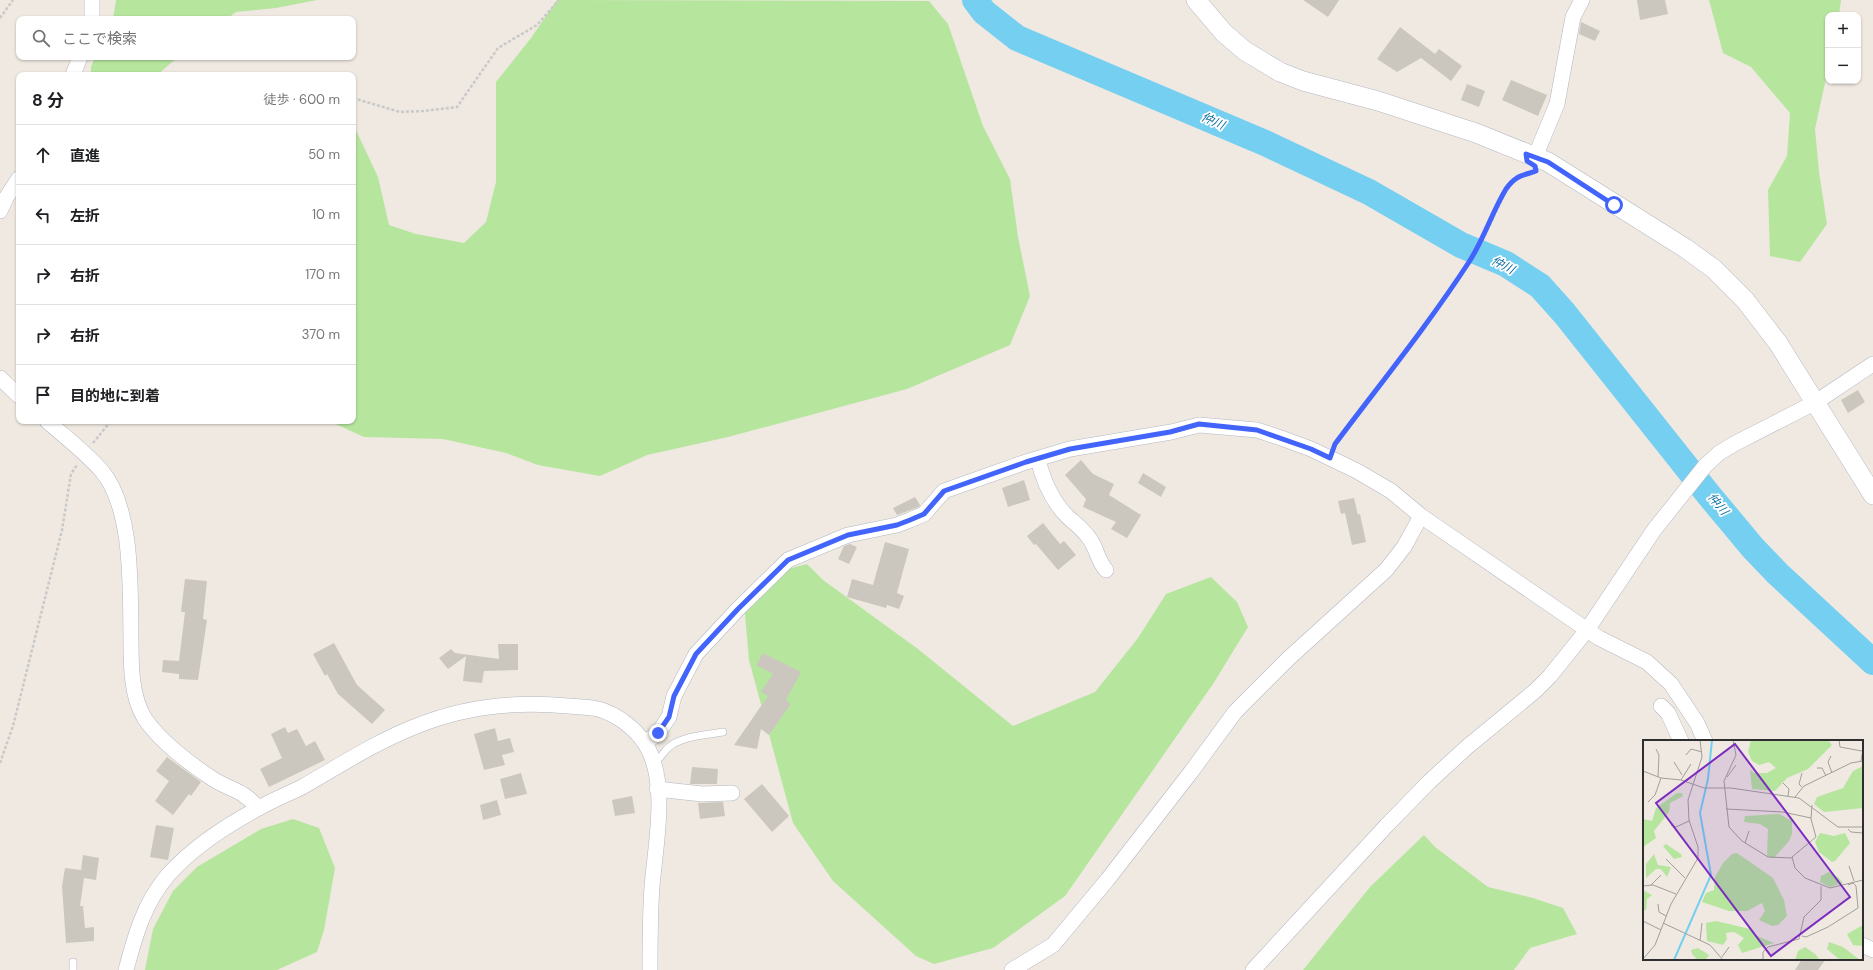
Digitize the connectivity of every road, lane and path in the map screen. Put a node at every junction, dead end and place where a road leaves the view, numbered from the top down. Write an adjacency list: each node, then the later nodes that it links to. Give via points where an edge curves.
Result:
1 (13, 0): 7 (path)
2 (92, 0): 6 (street)
3 (559, 0): 10 (path, via 537,25 498,48 457,106 423,112 400,112)
4 (1196, 0): 11 (street, via 1245,51 1280,72 1476,133)
5 (1582, 0): 11 (street, via 1573,17 1558,104)
6 (92, 16)
7 (0, 18)
8 (79, 60): 9 (street)
9 (74, 72)
10 (356, 99)
11 (1530, 156): 17 (street, via 1548,162 1685,248 1714,270 1745,300 1778,343); 22 (path, via 1527,161 1535,166 1536,171 1519,175 1506,189 1482,241 1469,262 1394,368 1335,444)
12 (16, 183): 13 (street)
13 (0, 211)
14 (1873, 364): 17 (street)
15 (0, 378): 16 (street)
16 (16, 393)
17 (1816, 402): 23 (street); 26 (street, via 1734,444 1705,466 1654,530)
18 (50, 424): 20 (street)
19 (108, 424): 20 (path)
20 (84, 454): 32 (path, via 70,474 62,530 13,726); 36 (street, via 101,470 113,488 121,511 128,562 131,660 137,700 145,719 183,757 214,779 242,792)
21 (1038, 458): 22 (street, via 1070,449 1170,432 1199,424 1257,430); 25 (street, via 1043,478 1055,500 1090,539 1099,562); 31 (street, via 944,491 924,514 910,520 848,535 788,560 696,654 674,696 669,717 658,733)
22 (1330, 458): 24 (street, via 1391,491)
23 (1873, 495)
24 (1421, 516): 26 (street); 43 (street, via 1404,547 1386,570 1289,658 1235,712 1108,879 1053,945)
25 (1106, 570)
26 (1587, 630): 30 (street, via 1647,662 1660,673 1686,706); 44 (street, via 1570,654 1535,691 1467,747 1386,825)
27 (1661, 706): 29 (street, via 1668,713)
28 (723, 732): 33 (lane, via 682,741 668,747 662,757)
29 (1681, 740)
30 (1704, 740)
31 (645, 743): 33 (street); 36 (street, via 637,732 600,710 552,704 479,709 457,713 414,727 371,747 300,788)
32 (0, 763)
33 (653, 763): 34 (street)
34 (657, 789): 35 (street); 42 (street, via 660,823 652,888)
35 (732, 794)
36 (258, 808): 41 (street, via 213,836 168,876 140,920)
37 (1863, 945): 38 (street)
38 (1873, 950)
39 (73, 962): 40 (lane)
40 (73, 970)
41 (126, 970)
42 (650, 970)
43 (1012, 970)
44 (1253, 970)

